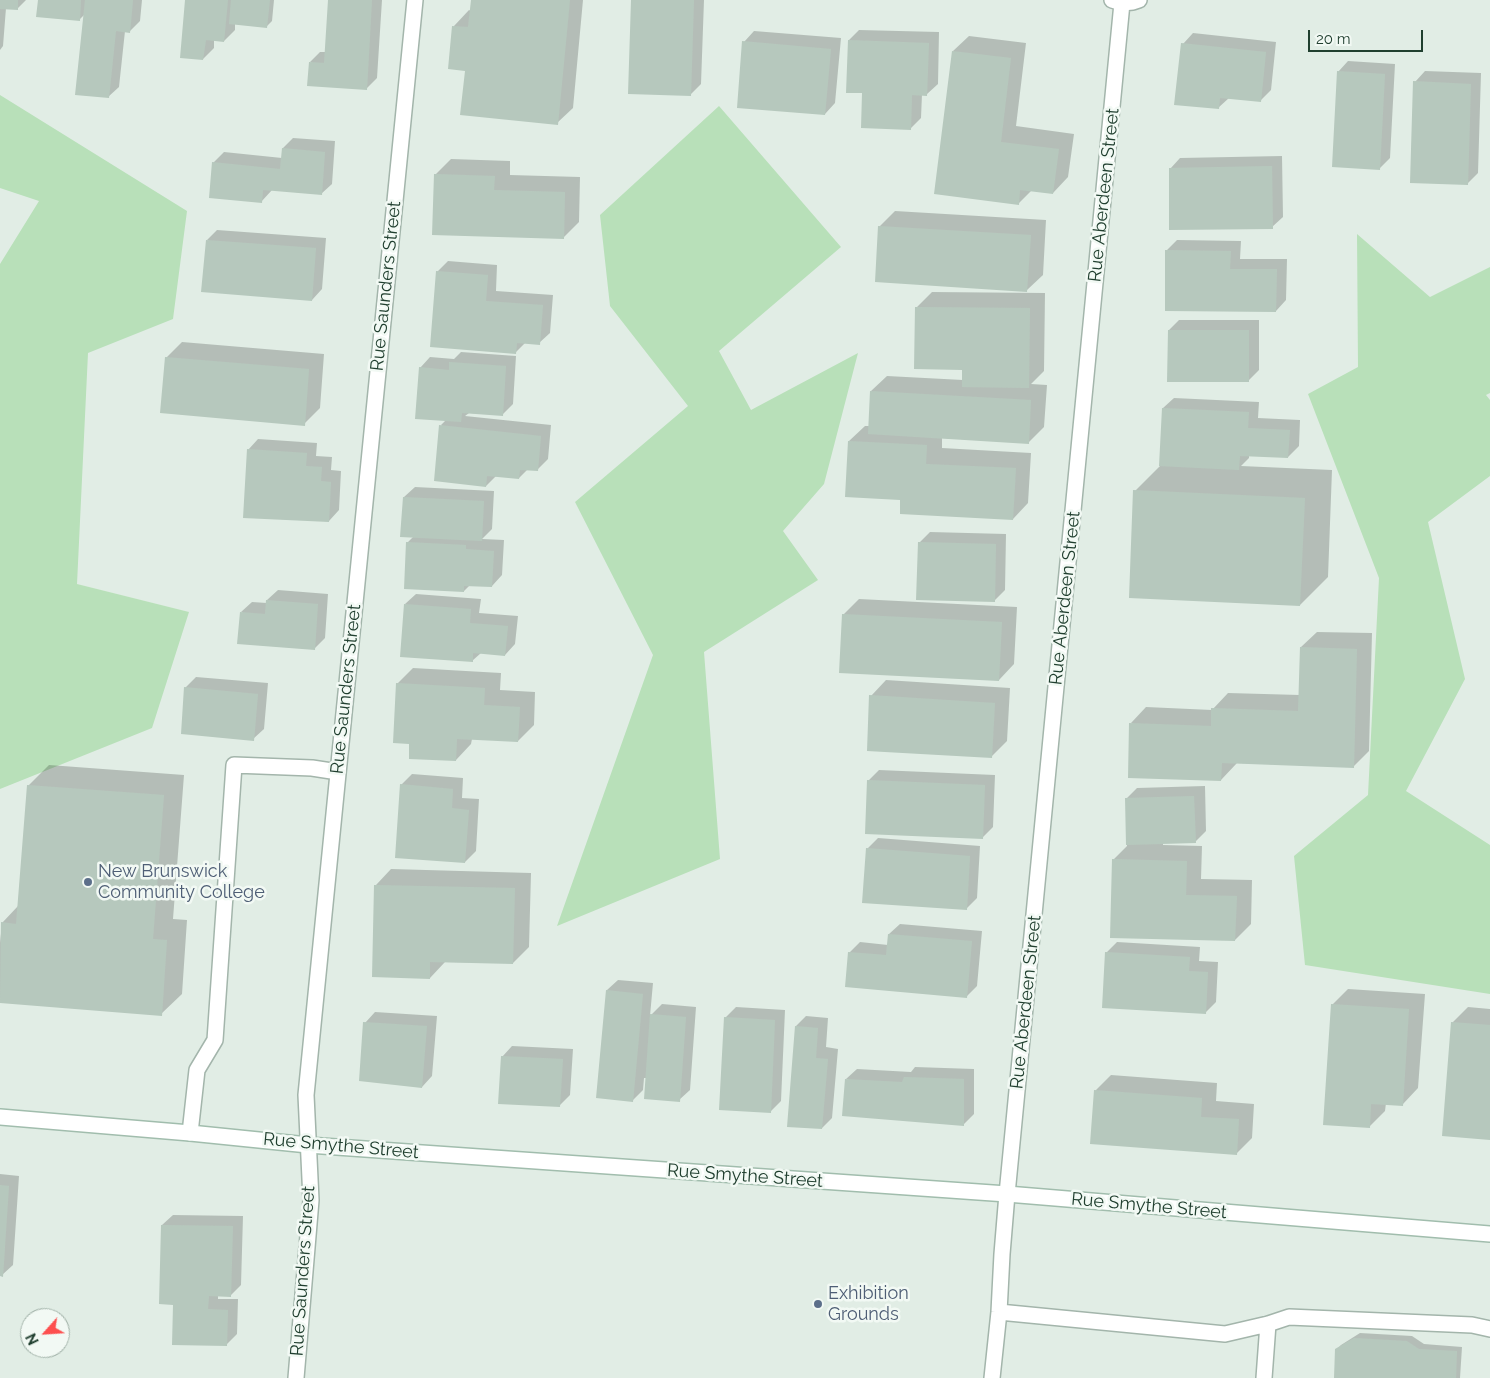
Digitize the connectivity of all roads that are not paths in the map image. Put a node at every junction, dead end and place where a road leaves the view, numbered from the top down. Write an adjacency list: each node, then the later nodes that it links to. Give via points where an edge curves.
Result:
1 (414, 0): 4 (street, Rue Saunders Street)
2 (1139, 0): 3 (street)
3 (1117, 1): 8 (street, Rue Aberdeen Street)
4 (338, 772): 6 (street, via 234,765 215,1040 197,1070); 7 (street, Rue Saunders Street, via 306,1095)
5 (0, 1117): 6 (street, Rue Smythe Street)
6 (190, 1133): 7 (street, Rue Smythe Street)
7 (308, 1145): 8 (street, Rue Smythe Street); 13 (street, Rue Saunders Street, via 311,1200)
8 (1007, 1194): 9 (street, Rue Smythe Street); 10 (street, Rue Aberdeen Street)
9 (1490, 1234)
10 (999, 1312): 11 (street, via 1225,1334); 14 (street, Rue Aberdeen Street)
11 (1268, 1324): 12 (street, via 1289,1317 1472,1325); 15 (street)
12 (1490, 1329)
13 (296, 1378)
14 (992, 1378)
15 (1264, 1378)

